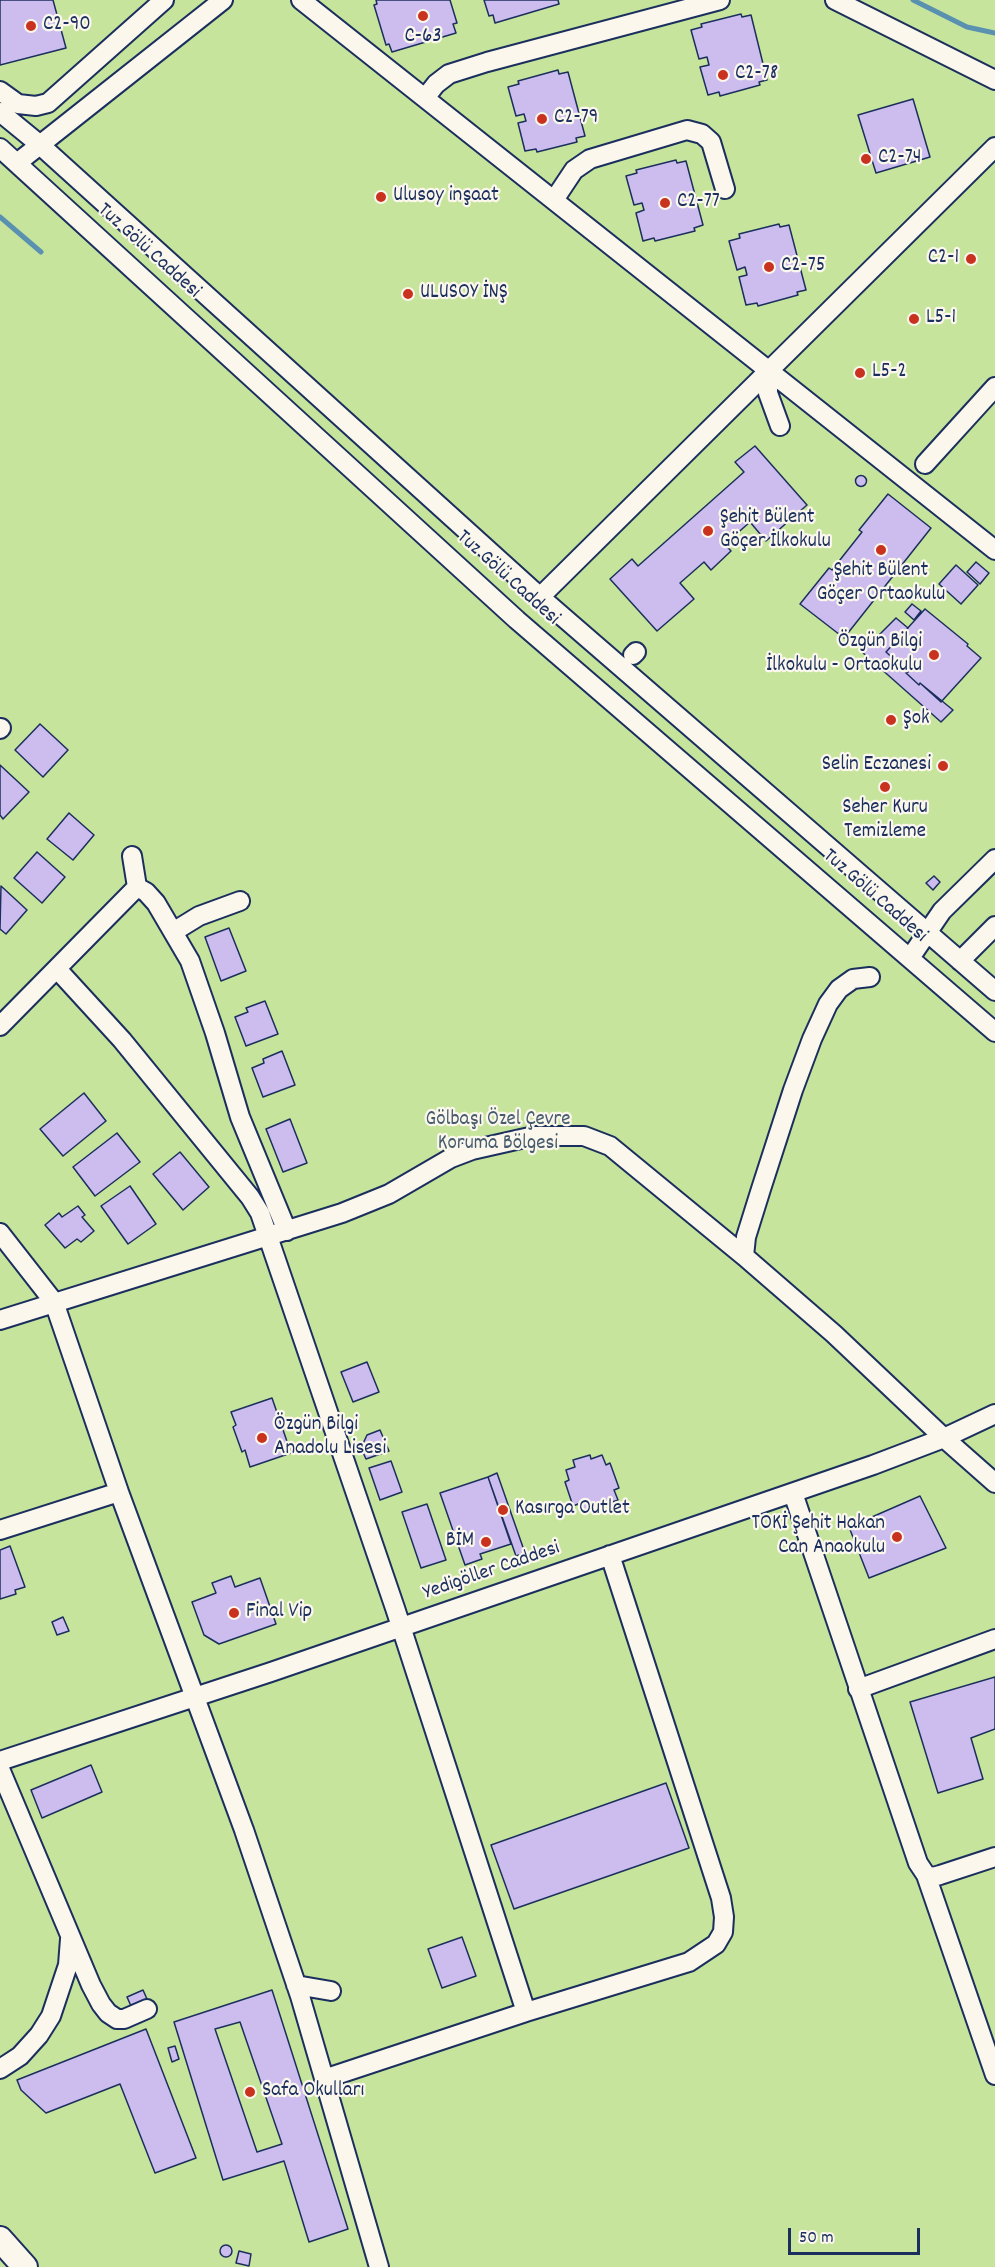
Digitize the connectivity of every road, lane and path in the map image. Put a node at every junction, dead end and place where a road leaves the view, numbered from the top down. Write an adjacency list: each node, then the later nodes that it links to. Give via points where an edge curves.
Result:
1 (164, 0): 6 (street)
2 (223, 0): 7 (street)
3 (301, 0): 10 (street)
4 (720, 0): 10 (street, via 449,74)
5 (835, 0): 8 (street)
6 (106, 52): 7 (street); 9 (street, via 43,106 18,104)
7 (132, 71): 12 (street)
8 (995, 80)
9 (0, 91)
10 (424, 98): 17 (street)
11 (0, 112): 12 (street, Tuz Gölü Caddesi)
12 (39, 144): 15 (street); 23 (street, Tuz Gölü Caddesi)
13 (995, 147): 18 (street)
14 (0, 148): 15 (street, Tuz Gölü Caddesi)
15 (17, 163): 31 (street, Tuz Gölü Caddesi, via 518,620)
16 (725, 189): 17 (street, via 711,142 702,134 687,130 590,159 574,170)
17 (555, 200): 18 (street)
18 (768, 369): 20 (street, via 768,393); 22 (street); 23 (street)
19 (995, 387): 21 (street)
20 (780, 426)
21 (925, 464)
22 (995, 550)
23 (540, 597): 30 (street, Tuz Gölü Caddesi)
24 (132, 856): 26 (street)
25 (995, 859): 30 (street, via 942,911)
26 (137, 887): 29 (street, via 156,903); 33 (street)
27 (240, 901): 29 (street, via 199,915)
28 (995, 926): 32 (street)
29 (173, 932): 38 (street, via 190,961 240,1117)
30 (926, 933): 31 (street); 32 (street, Tuz Gölü Caddesi)
31 (910, 958): 37 (street, Tuz Gölü Caddesi)
32 (960, 961): 35 (street, Tuz Gölü Caddesi)
33 (57, 969): 36 (street); 40 (street, via 119,1036 250,1197)
34 (870, 977): 41 (street, via 853,979 839,989 812,1039 761,1189)
35 (995, 991)
36 (0, 1026)
37 (995, 1032)
38 (287, 1231): 40 (street); 41 (street, via 389,1194 472,1150 534,1136 584,1136 610,1146)
39 (0, 1233): 42 (street)
40 (268, 1238): 42 (street); 51 (street)
41 (744, 1256): 45 (street)
42 (54, 1302): 43 (street); 47 (street)
43 (0, 1320)
44 (995, 1414): 45 (street, Yedigöller Caddesi)
45 (944, 1438): 46 (street); 48 (street, Yedigöller Caddesi)
46 (995, 1483)
47 (119, 1492): 49 (street); 54 (street)
48 (793, 1493): 50 (street, Yedigöller Caddesi); 53 (street)
49 (0, 1530)
50 (610, 1555): 51 (street, Yedigöller Caddesi); 63 (street, via 721,1898 723,1932 716,1944 688,1962)
51 (401, 1627): 54 (street, Yedigöller Caddesi); 63 (street)
52 (995, 1639): 53 (street)
53 (858, 1689): 58 (street, via 918,1863)
54 (194, 1697): 55 (street, Yedigöller Caddesi); 60 (street)
55 (0, 1761)
56 (0, 1769): 59 (street)
57 (995, 1857): 58 (street, via 933,1877)
58 (926, 1875): 64 (street)
59 (70, 1934): 62 (street, via 91,1985 108,2013 124,2019); 65 (street, via 68,1965 51,2016 20,2056)
60 (296, 1985): 61 (street); 66 (street)
61 (331, 1991)
62 (147, 2009)
63 (526, 2012): 66 (street)
64 (993, 2065)
65 (0, 2069)
66 (324, 2079): 69 (street)
67 (0, 2239): 68 (main road)
68 (25, 2267)
69 (379, 2267)

